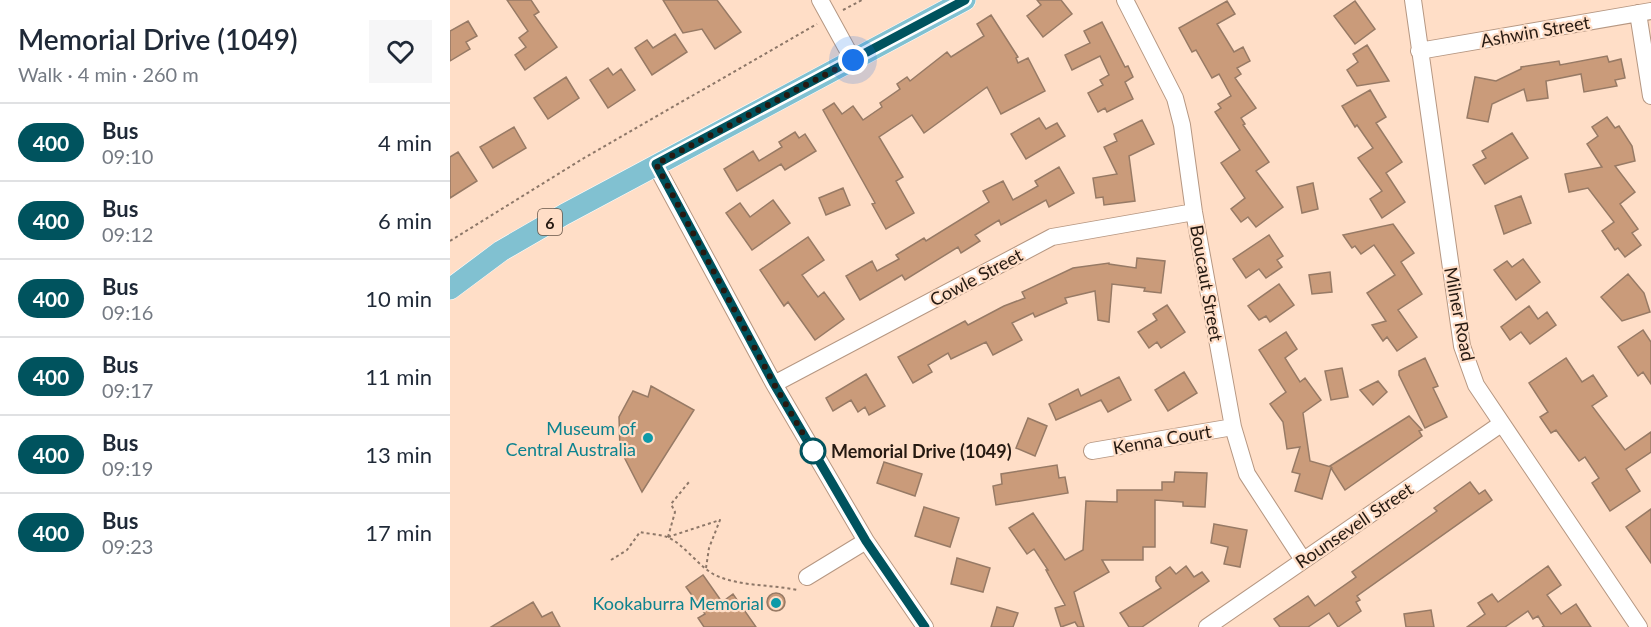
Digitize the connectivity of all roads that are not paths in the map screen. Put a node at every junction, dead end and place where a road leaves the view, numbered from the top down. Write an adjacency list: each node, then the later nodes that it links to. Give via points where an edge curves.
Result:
1 (820, 0): 7 (street)
2 (965, 0): 7 (main road, 6)
3 (1125, 0): 10 (street, Boucaut Street, via 1175,98)
4 (1411, 0): 6 (street, Milner Road)
5 (1645, 12): 6 (street, Ashwin Street); 8 (street)
6 (1419, 51): 13 (street, Milner Road, via 1462,346 1476,385)
7 (853, 60): 9 (main road, 6)
8 (1651, 96)
9 (656, 164): 11 (main road, 6, via 501,251); 12 (street)
10 (1194, 212): 12 (street, Cowle Street, via 1052,237); 14 (street, Boucaut Street)
11 (450, 289)
12 (774, 384): 16 (street)
13 (1501, 424): 17 (street, Rounsevell Street); 21 (street, Milner Road)
14 (1233, 427): 15 (street, Kenna Court); 17 (street, Boucaut Street, via 1248,474)
15 (1092, 451)
16 (866, 541): 18 (street); 19 (street)
17 (1303, 560): 20 (street, Rounsevell Street)
18 (806, 584)
19 (925, 627)
20 (1207, 627)
21 (1639, 627)

